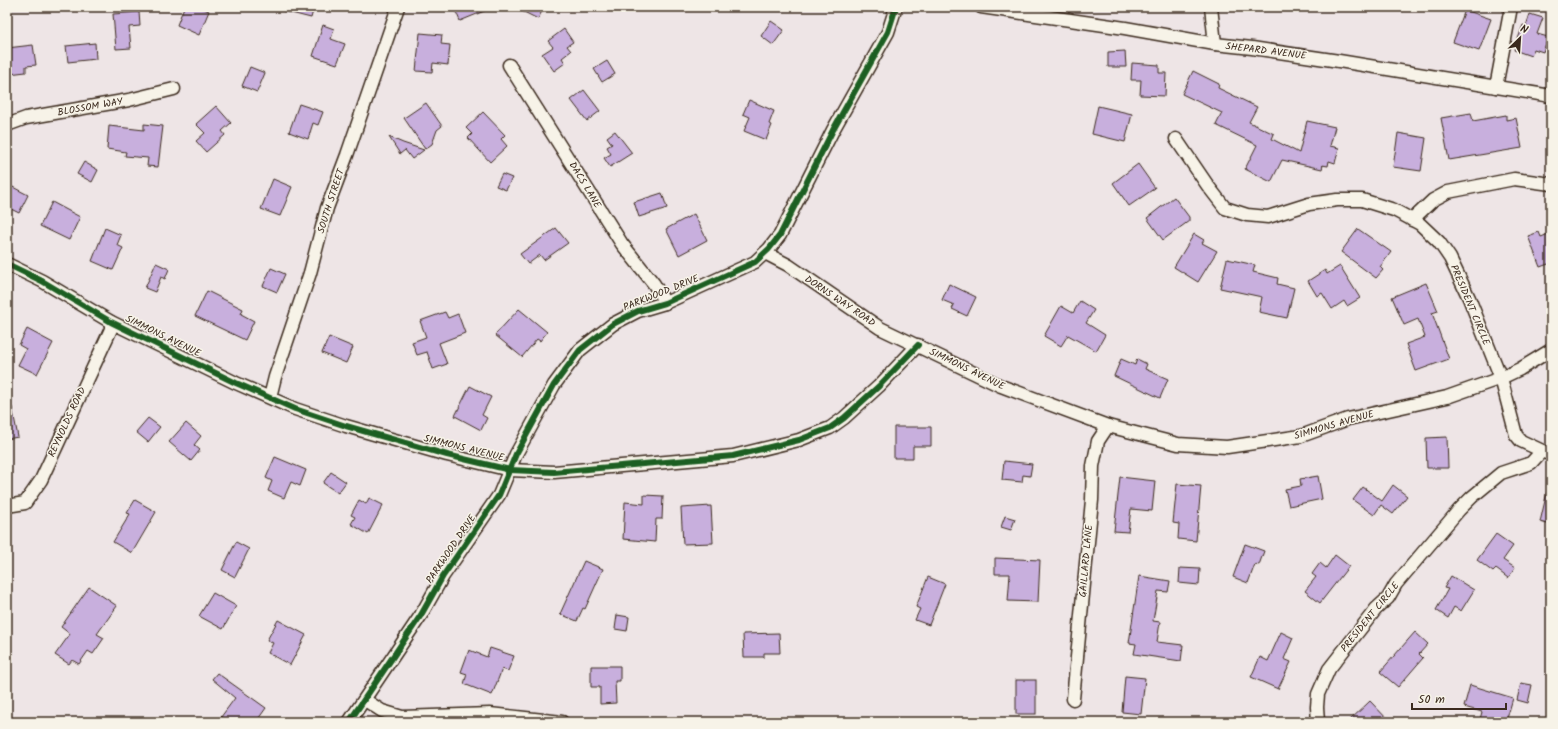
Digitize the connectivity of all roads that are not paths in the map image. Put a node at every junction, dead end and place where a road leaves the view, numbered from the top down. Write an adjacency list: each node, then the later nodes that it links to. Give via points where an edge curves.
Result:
1 (398, 7): 22 (street, SOUTH STREET, via 327,208 310,273 274,377)
2 (896, 7): 15 (street, PARKWOOD DRIVE, via 888,32 833,130 780,235)
3 (981, 7): 6 (street, SHEPARD AVENUE)
4 (1211, 7): 6 (street)
5 (1511, 7): 8 (street)
6 (1215, 44): 8 (street, SHEPARD AVENUE, via 1311,57)
7 (509, 64): 17 (street, DACS LANE, via 622,244 654,284)
8 (1496, 88): 10 (street, SHEPARD AVENUE)
9 (174, 89): 11 (street, BLOSSOM WAY, via 129,100 26,118)
10 (1551, 96)
11 (7, 125)
12 (1176, 139): 14 (street, PRESIDENT CIRCLE, via 1225,208 1246,215 1268,217 1309,204 1362,200 1394,210)
13 (1551, 184): 14 (street, via 1514,179 1448,192 1432,200)
14 (1412, 220): 21 (street, PRESIDENT CIRCLE, via 1439,242 1450,258 1470,298)
15 (765, 253): 17 (street, PARKWOOD DRIVE, via 756,262); 19 (street, DORNS WAY ROAD, via 788,265 880,328)
16 (7, 264): 18 (street, SIMMONS AVENUE, via 42,281)
17 (665, 303): 25 (street, PARKWOOD DRIVE, via 638,311 613,324 580,350 554,385 516,454)
18 (111, 322): 22 (street, SIMMONS AVENUE); 26 (street, REYNOLDS ROAD, via 111,329 41,480 25,503)
19 (918, 345): 23 (street, SIMMONS AVENUE, via 1001,386); 25 (street, SIMMONS AVENUE, via 844,418 830,428 799,440 733,456 554,472)
20 (1551, 350): 21 (street, SIMMONS AVENUE)
21 (1501, 378): 23 (street, SIMMONS AVENUE, via 1440,398 1348,419 1301,436 1252,444 1227,447 1178,444); 24 (street, PRESIDENT CIRCLE, via 1516,435 1521,441)
22 (270, 397): 25 (street, SIMMONS AVENUE, via 310,415 346,426)
23 (1108, 426): 27 (street, GAILLARD LANE, via 1098,441 1093,466)
24 (1546, 454): 31 (street, PRESIDENT CIRCLE, via 1531,463 1501,473 1472,497 1396,584 1388,598 1376,609 1329,669 1318,694)
25 (510, 470): 28 (street, PARKWOOD DRIVE, via 499,495)
26 (7, 506)
27 (1073, 699)
28 (365, 700): 29 (street, PARKWOOD DRIVE); 30 (street, via 382,711 402,716 490,714)
29 (349, 722)
30 (562, 722)
31 (1318, 722)

